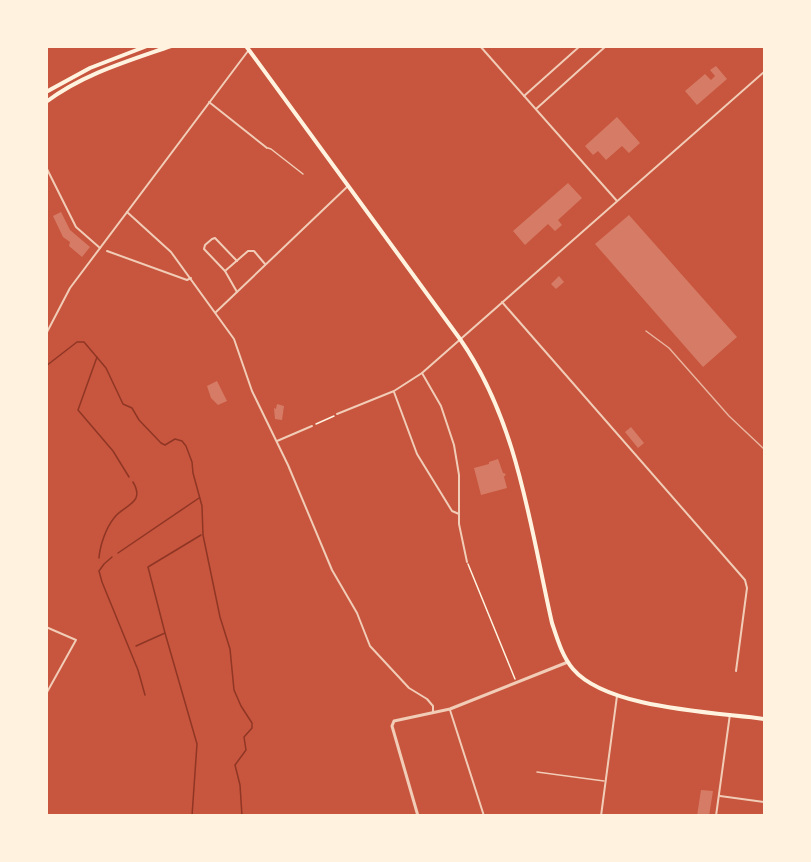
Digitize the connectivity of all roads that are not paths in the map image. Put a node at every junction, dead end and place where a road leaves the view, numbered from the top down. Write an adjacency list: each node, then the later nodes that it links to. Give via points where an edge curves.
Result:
1 (147, 46): 8 (main road, via 90,68)
2 (171, 46): 10 (main road, via 92,75)
3 (480, 46): 9 (street)
4 (580, 46): 9 (street)
5 (606, 46): 12 (street)
6 (248, 48): 11 (street); 16 (main road)
7 (765, 72): 17 (street)
8 (46, 93)
9 (524, 96): 12 (street)
10 (46, 102)
11 (209, 102): 13 (street); 18 (street)
12 (536, 109): 17 (street)
13 (267, 148): 15 (lane)
14 (46, 167): 19 (street, via 76,227)
15 (303, 174)
16 (348, 186): 22 (street); 29 (main road)
17 (617, 201): 26 (street)
18 (127, 212): 19 (street); 24 (street, via 171,252)
19 (100, 248): 28 (street, via 70,288)
20 (107, 251): 24 (street, via 187,280)
21 (237, 261): 22 (street, via 248,251 254,251); 23 (street); 23 (street, via 215,238 204,245)
22 (265, 264): 25 (street)
23 (225, 272): 25 (street)
24 (191, 278): 27 (street)
25 (237, 292): 27 (street)
26 (502, 302): 29 (street); 39 (street, via 745,580)
27 (216, 312): 34 (street, via 234,339 252,391)
28 (46, 334)
29 (460, 339): 30 (street); 38 (main road, via 494,398 506,429 552,623)
30 (422, 373): 31 (street); 35 (street, via 441,406 454,445)
31 (394, 392): 32 (street); 35 (street, via 417,454 452,511)
32 (337, 414)
33 (312, 426): 34 (street)
34 (277, 441): 43 (street, via 332,570 357,613 370,646 409,688 431,703)
35 (459, 514): 36 (street)
36 (467, 562)
37 (46, 627): 40 (street, via 76,640)
38 (568, 662): 41 (main road, via 587,681); 42 (street)
39 (736, 671)
40 (46, 694)
41 (617, 696): 44 (main road); 47 (street)
42 (450, 709): 43 (street); 51 (street)
43 (434, 713): 50 (street, via 398,719 392,726)
44 (730, 714): 45 (main road); 48 (street)
45 (765, 719)
46 (537, 772): 47 (lane)
47 (605, 781): 52 (street)
48 (719, 796): 49 (street); 53 (street)
49 (765, 802)
50 (418, 816)
51 (484, 816)
52 (601, 816)
53 (716, 816)

